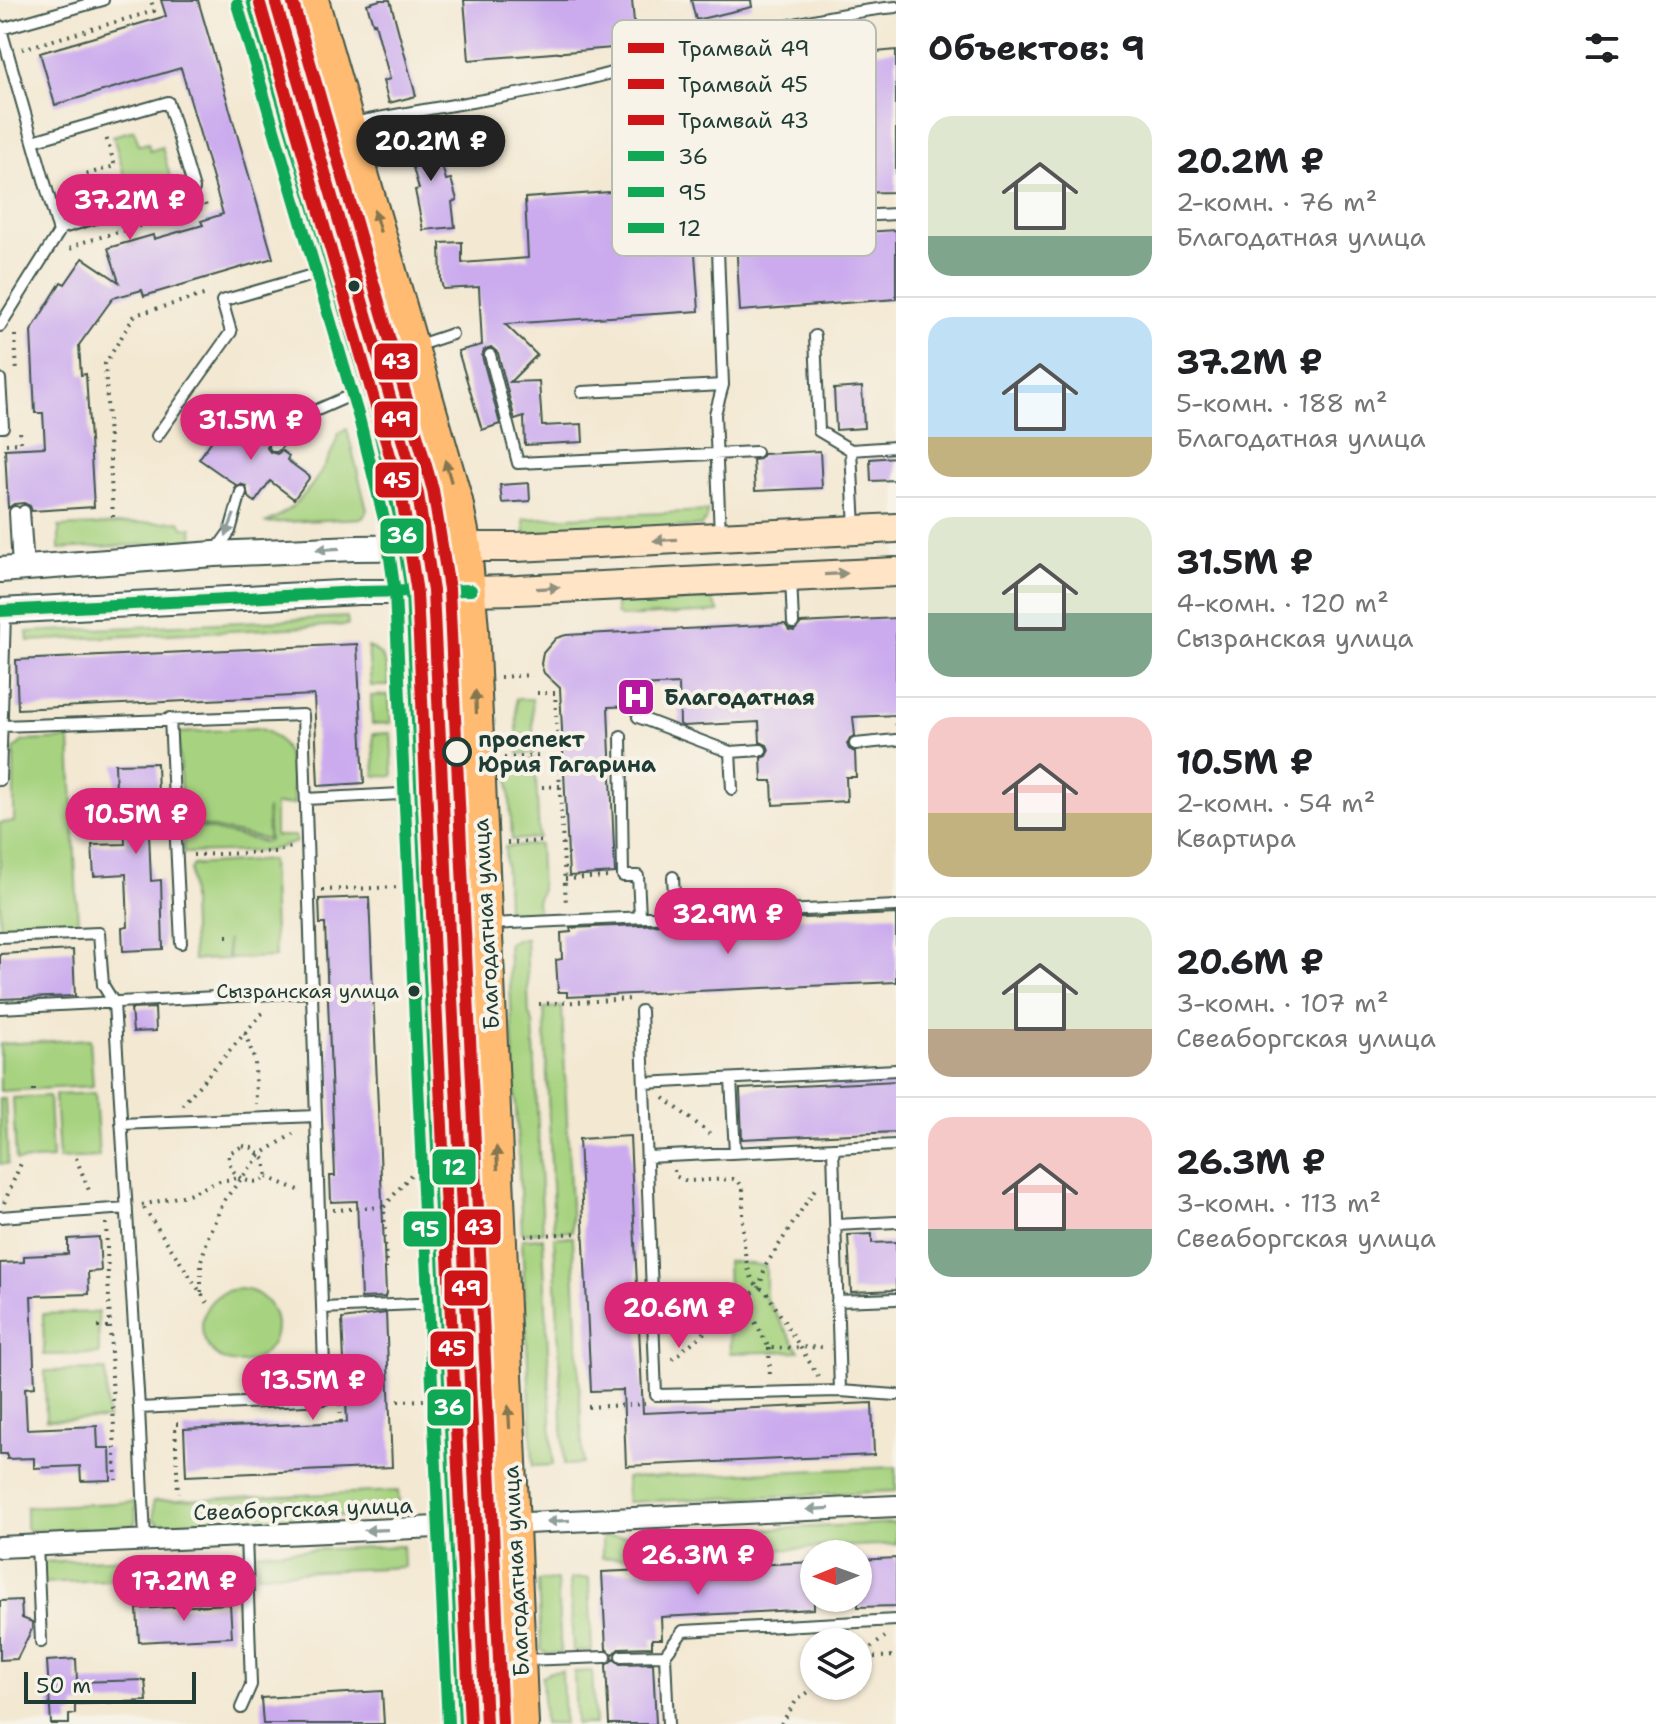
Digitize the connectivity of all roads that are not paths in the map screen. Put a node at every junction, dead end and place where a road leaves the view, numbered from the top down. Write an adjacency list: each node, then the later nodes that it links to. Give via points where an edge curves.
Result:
1 (103, 0): 6 (lane)
2 (252, 0): 14 (main road)
3 (313, 0): 8 (main road, Благодатная улица)
4 (896, 7): 5 (lane)
5 (817, 20)
6 (0, 28): 9 (lane)
7 (612, 72): 8 (lane)
8 (350, 123): 18 (main road, Благодатная улица, one-way to 8)
9 (33, 141): 12 (lane); 12 (lane, via 168,102 194,189)
10 (896, 214): 11 (lane)
11 (876, 215)
12 (59, 229): 15 (lane)
13 (718, 256): 21 (lane)
14 (332, 269): 22 (main road); 25 (lane, via 222,301 231,332)
15 (0, 326)
16 (452, 334): 18 (lane)
17 (815, 336): 28 (lane, via 819,431)
18 (412, 347): 37 (main road, Благодатная улица, one-way to 18)
19 (490, 355): 30 (lane, via 518,463)
20 (0, 379): 24 (lane)
21 (723, 385): 23 (lane); 30 (lane, via 715,414)
22 (367, 388): 26 (lane, via 299,418); 36 (main road)
23 (582, 392)
24 (0, 427)
25 (157, 436)
26 (275, 446)
27 (896, 447): 28 (lane)
28 (851, 450): 34 (lane)
29 (756, 452): 30 (lane)
30 (717, 454): 35 (lane)
31 (241, 492): 38 (lane, one-way to 38, via 230,531)
32 (20, 511): 39 (lane)
33 (896, 528): 34 (main road)
34 (855, 530): 35 (main road)
35 (720, 537): 37 (main road, one-way to 37)
36 (406, 547): 37 (street); 38 (street, one-way to 38); 43 (main road)
37 (466, 547): 42 (main road, Благодатная улица)
38 (214, 554): 39 (street)
39 (15, 569)
40 (896, 572): 41 (main road, one-way to 40)
41 (791, 577): 42 (main road, one-way to 41); 45 (lane)
42 (471, 590): 43 (main road); 62 (main road, Благодатная улица, one-way to 42)
43 (411, 592): 44 (street); 56 (main road)
44 (3, 611): 48 (lane)
45 (793, 623)
46 (638, 717): 53 (lane)
47 (170, 718): 48 (lane); 57 (lane, via 303,715); 64 (lane)
48 (2, 726): 54 (lane)
49 (621, 736): 61 (lane, via 623,876 638,876)
50 (896, 740): 51 (lane)
51 (855, 744)
52 (761, 750): 53 (lane)
53 (730, 752): 55 (lane)
54 (0, 780)
55 (732, 789)
56 (421, 793): 57 (lane); 84 (main road)
57 (306, 799): 65 (lane)
58 (673, 877): 60 (lane)
59 (896, 906): 60 (lane)
60 (675, 914): 61 (lane)
61 (640, 916): 62 (lane)
62 (486, 924): 90 (main road, Благодатная улица, one-way to 62)
63 (0, 937): 66 (lane, via 99,933 103,985)
64 (181, 943)
65 (312, 992): 66 (lane); 72 (lane)
66 (114, 1003): 67 (lane); 73 (lane)
67 (0, 1008)
68 (641, 1011): 71 (lane)
69 (896, 1070): 70 (lane)
70 (731, 1079): 71 (lane); 76 (lane)
71 (644, 1083): 77 (lane)
72 (316, 1118): 73 (lane); 85 (lane)
73 (121, 1124): 78 (lane)
74 (896, 1145): 75 (lane)
75 (833, 1148): 76 (lane); 81 (lane)
76 (735, 1153): 77 (lane)
77 (647, 1157): 86 (lane, via 656,1395)
78 (126, 1207): 79 (lane); 88 (lane)
79 (0, 1215)
80 (896, 1222): 81 (lane)
81 (836, 1225): 83 (lane)
82 (896, 1299): 83 (lane)
83 (837, 1301): 86 (lane)
84 (444, 1303): 85 (lane); 91 (main road)
85 (322, 1308): 88 (lane, via 325,1399)
86 (834, 1391): 87 (lane)
87 (896, 1395)
88 (139, 1408): 93 (lane)
89 (896, 1506): 90 (street, Свеаборгская улица, one-way to 90)
90 (514, 1523): 91 (street, Свеаборгская улица); 101 (main road, Благодатная улица)
91 (454, 1526): 92 (street, Свеаборгская улица, one-way to 92); 103 (main road)
92 (246, 1535): 93 (street, Свеаборгская улица); 102 (lane, via 251,1685)
93 (145, 1539): 94 (street, Свеаборгская улица)
94 (37, 1544): 95 (street, Свеаборгская улица); 97 (lane)
95 (0, 1547)
96 (893, 1620): 98 (lane, via 683,1631)
97 (41, 1642)
98 (665, 1655): 99 (lane); 105 (lane)
99 (621, 1656)
100 (606, 1657): 101 (lane)
101 (521, 1661): 104 (main road, Благодатная улица)
102 (241, 1708)
103 (464, 1724)
104 (523, 1724)
105 (668, 1724)

